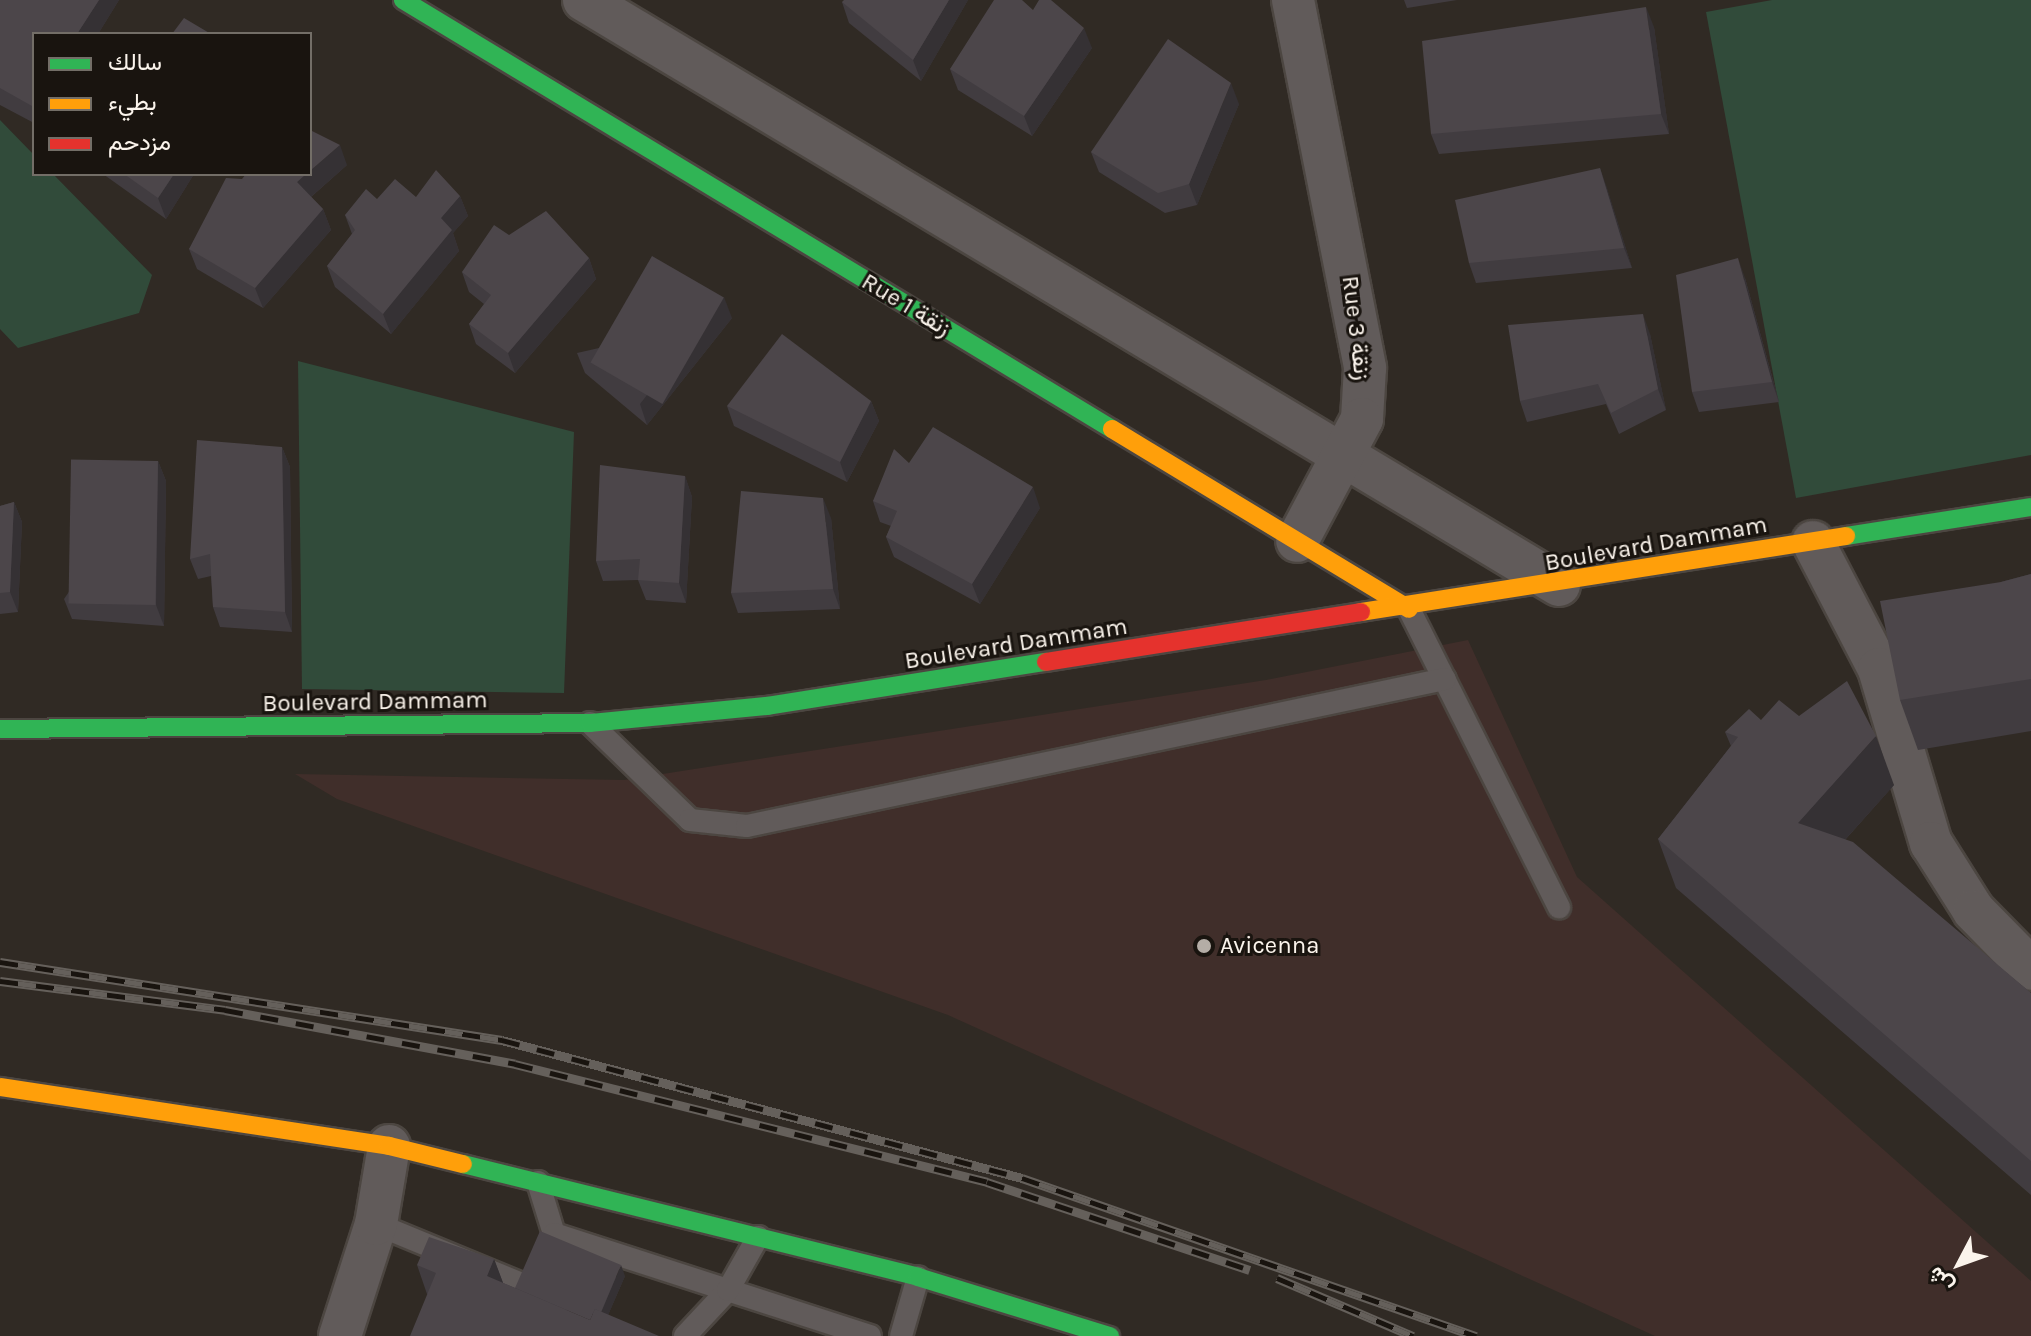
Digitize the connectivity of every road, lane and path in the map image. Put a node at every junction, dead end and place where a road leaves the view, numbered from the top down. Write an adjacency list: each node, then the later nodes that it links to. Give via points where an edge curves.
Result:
1 (403, 0): 6 (street, Rue 1 زنقة)
2 (584, 0): 4 (street)
3 (1293, 0): 4 (street, Rue 3 زنقة, via 1365,368 1362,419)
4 (1346, 457): 6 (street, Rue 3 زنقة); 8 (street)
5 (2031, 507): 7 (street, Boulevard Dammam)
6 (1297, 541): 9 (street, Rue 1 زنقة)
7 (1813, 542): 8 (street, Boulevard Dammam); 14 (street, via 1879,669 1936,854 1974,911)
8 (1559, 585): 9 (street, Boulevard Dammam)
9 (1409, 609): 10 (lane); 11 (street, Boulevard Dammam, via 767,706)
10 (1445, 679): 11 (lane, via 747,826 690,820); 13 (lane)
11 (590, 723): 12 (street, Boulevard Dammam)
12 (0, 729)
13 (1559, 907)
14 (2031, 969)
15 (0, 1087): 16 (street)
16 (389, 1146): 17 (street); 18 (street)
17 (538, 1182): 19 (street); 22 (lane, via 554,1234)
18 (376, 1224): 21 (lane); 23 (street)
19 (758, 1237): 20 (street); 22 (lane)
20 (918, 1277): 26 (lane); 27 (street)
21 (524, 1285)
22 (728, 1290): 24 (lane); 25 (lane)
23 (340, 1336)
24 (685, 1336)
25 (870, 1336)
26 (901, 1336)
27 (1110, 1336)

